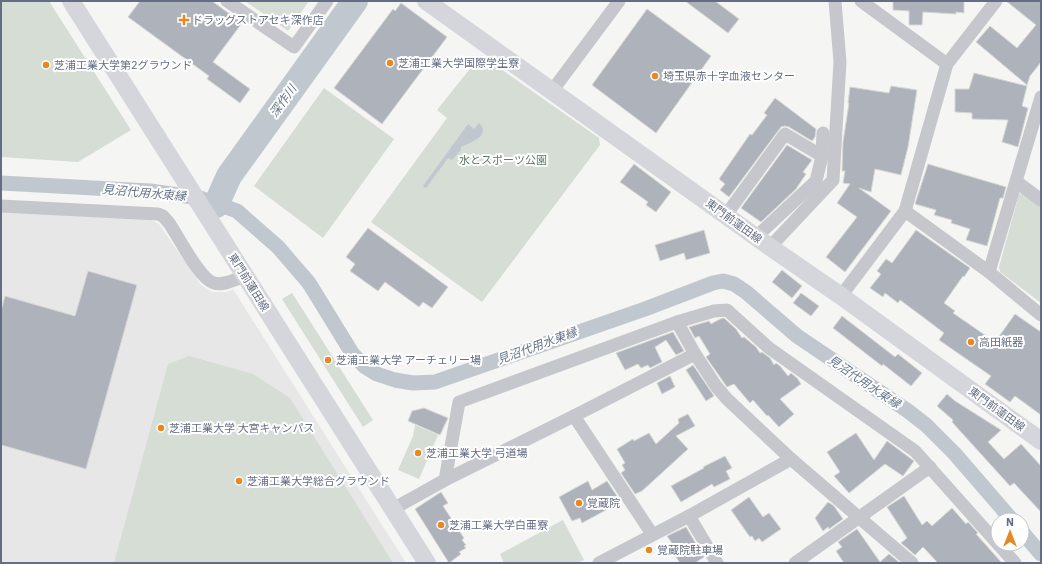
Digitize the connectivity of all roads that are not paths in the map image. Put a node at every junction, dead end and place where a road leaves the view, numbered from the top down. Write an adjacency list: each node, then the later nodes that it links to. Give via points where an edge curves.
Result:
1 (71, 1): 22 (main road, 東門前蓮田線)
2 (227, 1): 3 (street, via 294,47)
3 (327, 1)
4 (426, 1): 10 (main road, 東門前蓮田線)
5 (619, 1): 10 (street)
6 (835, 1): 20 (street, via 840,62 833,180)
7 (861, 1): 9 (street)
8 (996, 1): 9 (street)
9 (947, 64): 18 (street)
10 (552, 91): 19 (main road, 東門前蓮田線)
11 (1041, 97): 12 (street)
12 (1037, 130): 15 (street)
13 (823, 133): 14 (street)
14 (822, 156): 19 (street, via 785,134); 20 (street, via 816,181)
15 (1017, 182): 16 (street); 21 (street)
16 (1041, 200)
17 (1, 206): 22 (street, via 158,214 169,223 204,277 214,283 225,283)
18 (905, 211): 21 (street); 23 (street)
19 (726, 215): 20 (main road, 東門前蓮田線)
20 (763, 242): 23 (main road, 東門前蓮田線)
21 (989, 272): 24 (street)
22 (245, 276): 32 (main road, 東門前蓮田線)
23 (841, 296): 28 (main road, 東門前蓮田線)
24 (1041, 315)
25 (677, 322): 26 (street); 30 (street, via 714,311 727,310 769,348 915,451); 31 (street, via 459,402)
26 (695, 354): 27 (street); 29 (street, via 727,399)
27 (574, 416): 31 (street); 35 (street)
28 (1041, 441)
29 (791, 459): 33 (street); 34 (street)
30 (930, 467): 34 (street); 36 (street)
31 (445, 480): 32 (street)
32 (393, 509): 38 (main road, 東門前蓮田線)
33 (689, 516): 35 (street); 40 (street)
34 (859, 518): 41 (street); 42 (street)
35 (652, 534): 39 (street)
36 (990, 535)
37 (1005, 552): 43 (street)
38 (427, 563)
39 (599, 563)
40 (717, 563)
41 (795, 563)
42 (912, 563)
43 (1015, 563)

